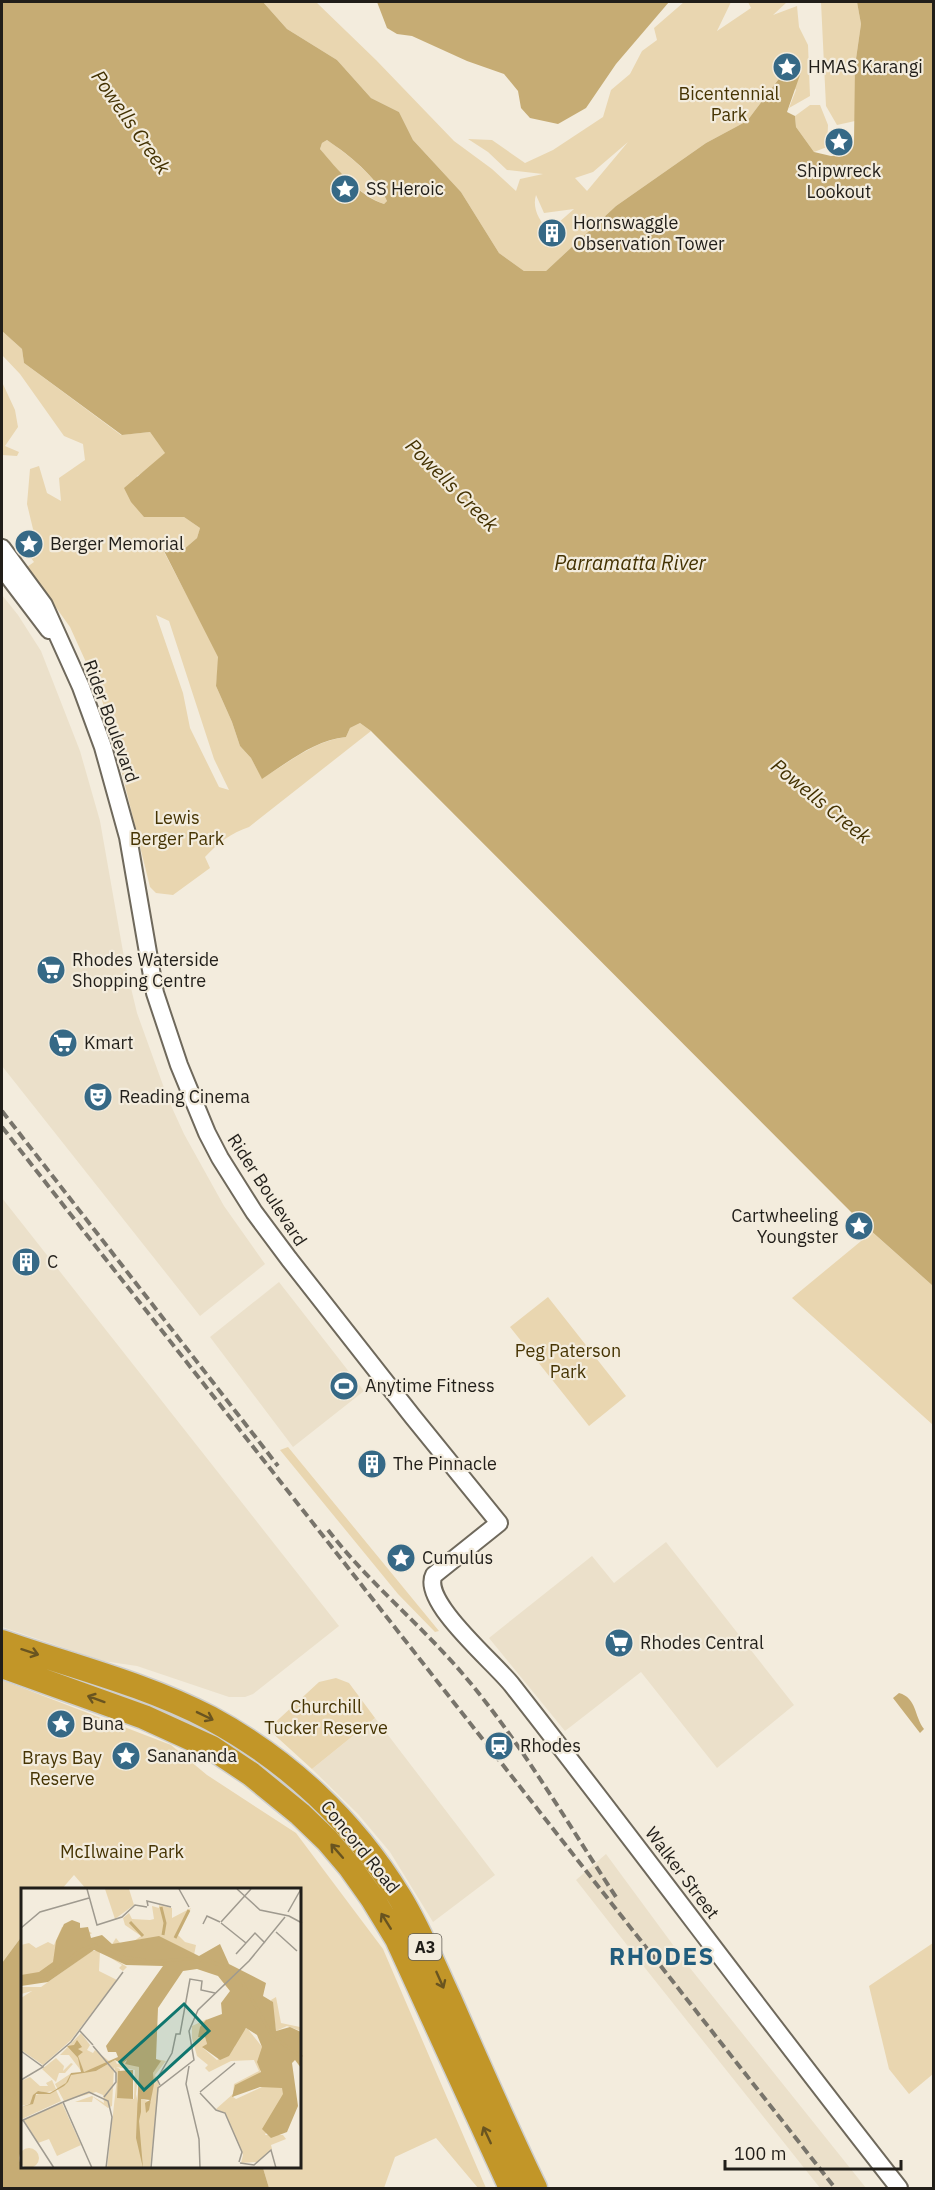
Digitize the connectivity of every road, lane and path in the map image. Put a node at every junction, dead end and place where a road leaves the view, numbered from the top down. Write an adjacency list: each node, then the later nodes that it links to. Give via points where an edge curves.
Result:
1 (2, 548): 3 (street, Rider Boulevard, via 44,606)
2 (2, 568): 3 (street, Rider Boulevard)
3 (64, 650): 4 (street, Rider Boulevard, via 110,767 128,837 155,993 207,1133 254,1212 499,1523 435,1573)
4 (431, 1585): 9 (street, Walker Street, via 441,1606 467,1639 506,1677)
5 (2, 1642): 8 (highway, Concord Road / A3, one-way to 8, via 130,1685 209,1718 267,1753 319,1796 378,1864 400,1898)
6 (2, 1665): 7 (highway, Concord Road / A3, one-way to 6, via 397,1939 372,1898 327,1840 259,1781 212,1748 144,1717)
7 (511, 2188)
8 (535, 2188)
9 (899, 2188)

